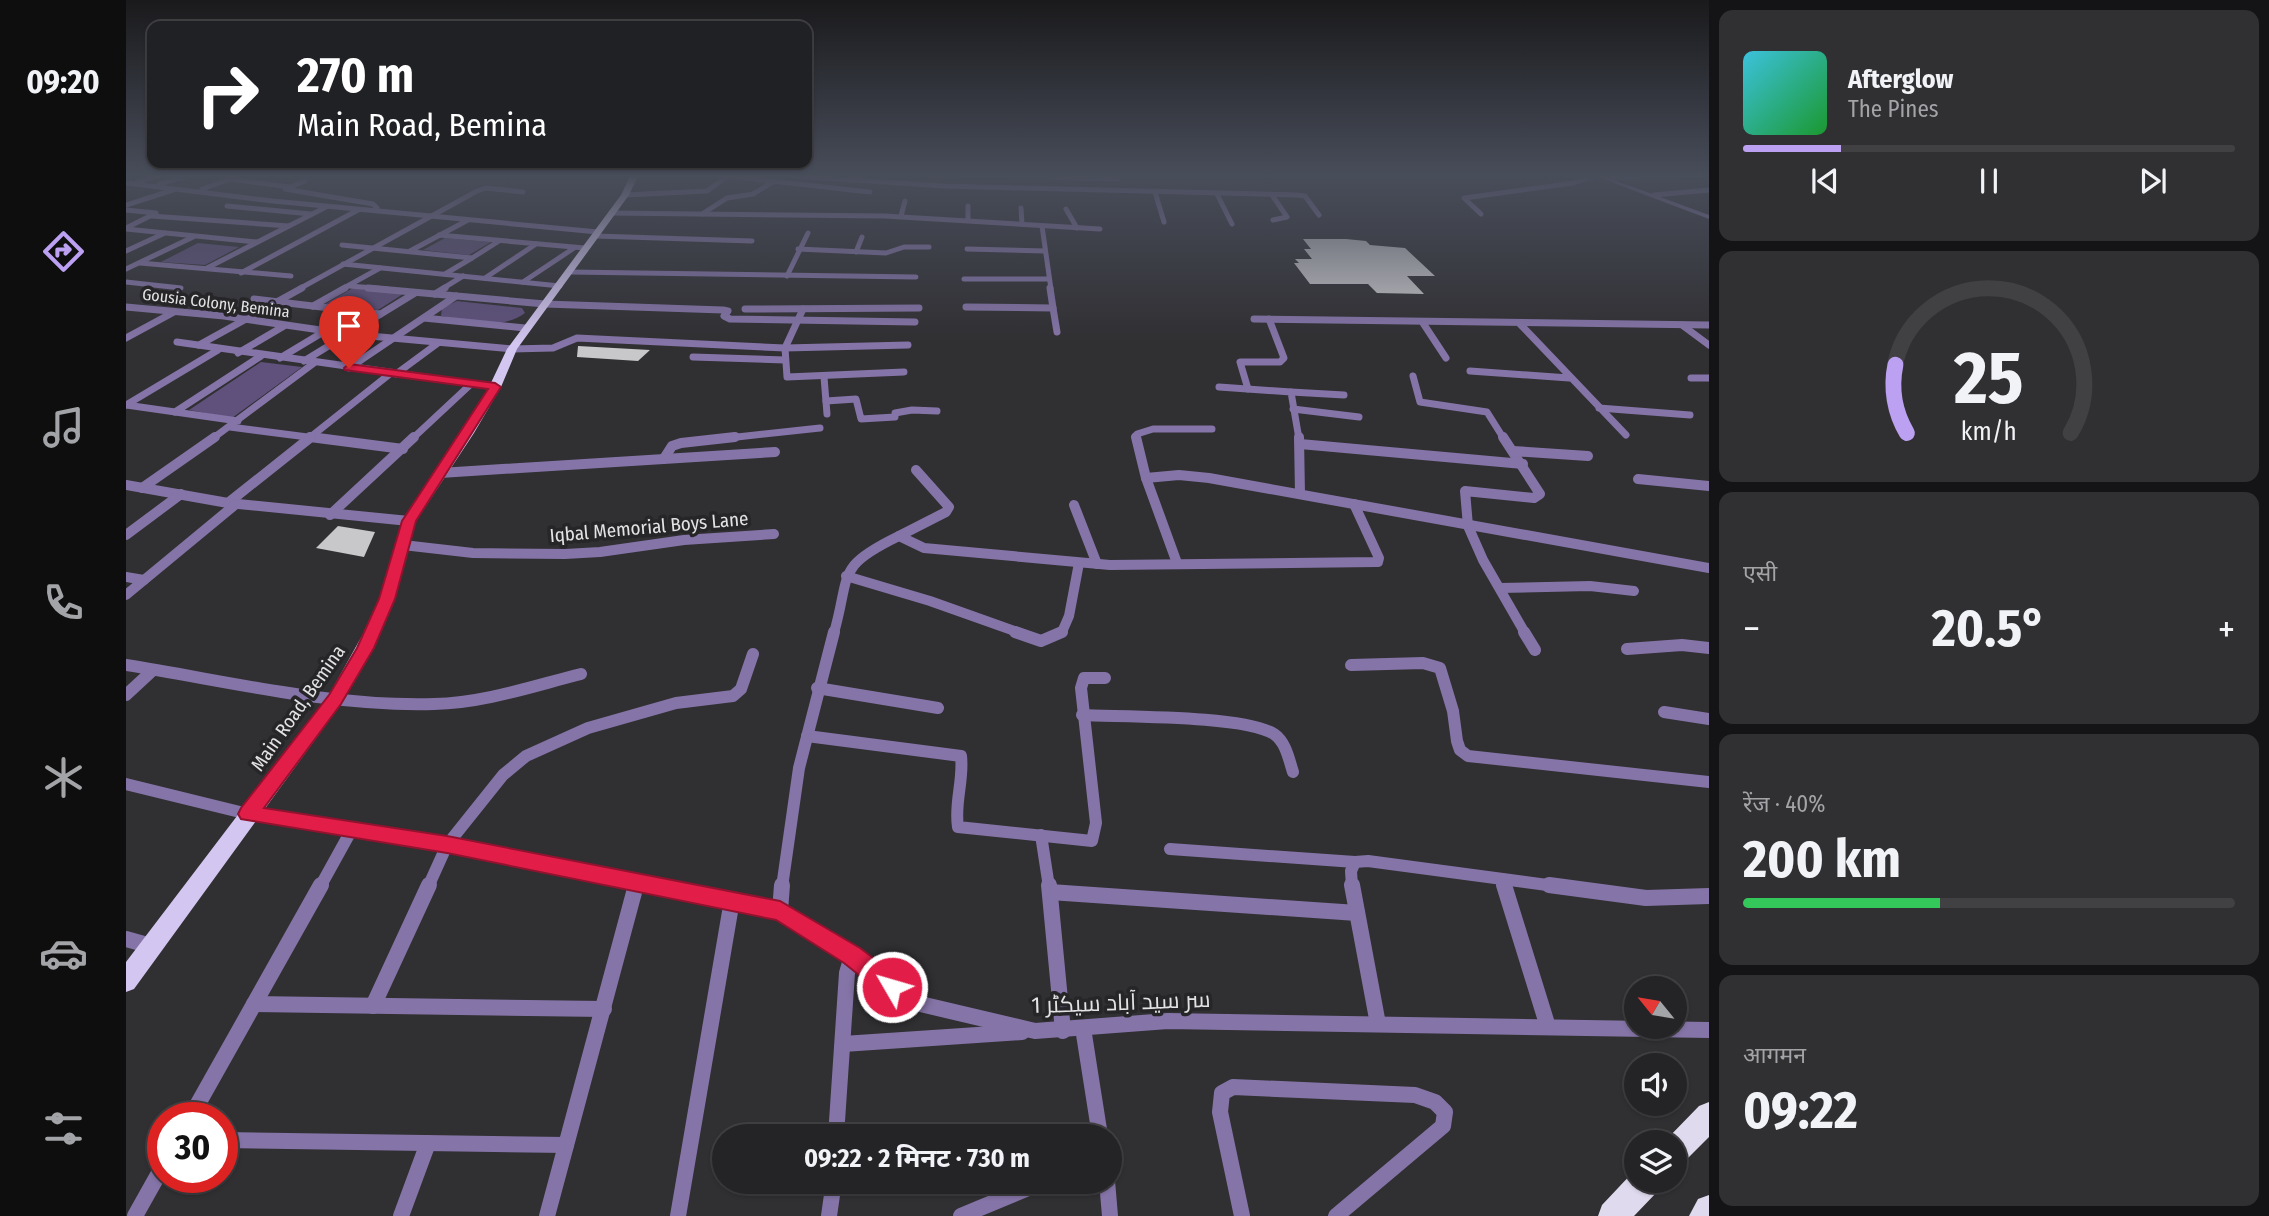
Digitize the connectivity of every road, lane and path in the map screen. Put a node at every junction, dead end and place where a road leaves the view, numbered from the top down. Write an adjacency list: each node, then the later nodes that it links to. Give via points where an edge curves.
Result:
1 (146, 231): 10 (street)
2 (162, 231): 10 (street)
3 (280, 231): 19 (street)
4 (318, 231): 39 (street)
5 (405, 231): 23 (street)
6 (447, 231): 14 (street)
7 (575, 231): 13 (street)
8 (599, 231): 13 (main road, Main Road, Bemina)
9 (1043, 231): 30 (street)
10 (157, 233): 11 (street)
11 (166, 233): 15 (street); 28 (street)
12 (808, 233): 26 (street)
13 (597, 234): 18 (street); 25 (main road, Main Road, Bemina)
14 (439, 235): 17 (street); 29 (street)
15 (195, 236): 19 (street); 33 (street)
16 (862, 237): 31 (street)
17 (499, 241): 20 (street); 32 (street)
18 (752, 241)
19 (257, 242): 37 (street)
20 (536, 244): 24 (street); 45 (street)
21 (342, 245): 23 (street)
22 (929, 247): 31 (street)
23 (372, 248): 29 (street); 34 (street)
24 (574, 248): 25 (street); 49 (street)
25 (584, 248): 38 (main road, Main Road, Bemina)
26 (798, 249): 31 (street); 43 (street)
27 (967, 249): 30 (street)
28 (126, 251)
29 (410, 251): 32 (street)
30 (1045, 251): 47 (street)
31 (856, 252)
32 (472, 258): 40 (street)
33 (140, 263): 36 (street); 37 (street)
34 (343, 264): 35 (street); 57 (street)
35 (380, 268): 40 (street); 50 (street)
36 (127, 269)
37 (205, 269): 39 (street)
38 (570, 272): 43 (street); 51 (main road, Main Road, Bemina)
39 (241, 273): 41 (street)
40 (446, 274): 42 (street)
41 (290, 276)
42 (463, 276): 45 (street); 54 (street)
43 (787, 276): 44 (street)
44 (916, 277)
45 (485, 278): 49 (street)
46 (964, 279): 47 (street)
47 (1049, 279): 65 (street)
48 (126, 282): 52 (street)
49 (523, 282): 51 (street)
50 (349, 286): 53 (street); 59 (street)
51 (560, 286): 58 (main road, Main Road, Bemina)
52 (181, 288)
53 (416, 292): 54 (street); 67 (street)
54 (435, 294): 55 (street)
55 (456, 296): 58 (street); 68 (street)
56 (254, 299): 57 (street)
57 (271, 303): 59 (street); 71 (street)
58 (545, 304): 73 (street, via 723,310 730,319); 79 (main road, Main Road, Bemina)
59 (313, 306): 67 (street)
60 (126, 307): 66 (street, Gousia Colony, Bemina)
61 (966, 307): 65 (street)
62 (919, 308): 64 (street)
63 (745, 309): 64 (street)
64 (803, 309): 73 (street)
65 (1052, 309): 81 (street)
66 (174, 312): 71 (street, Gousia Colony, Bemina); 83 (street)
67 (380, 314): 82 (street)
68 (424, 318): 79 (street); 84 (street)
69 (1254, 319): 70 (street)
70 (1269, 319): 74 (street); 112 (street, via 1284,361 1240,362)
71 (241, 320): 78 (street, Gousia Colony, Bemina); 87 (street)
72 (915, 321): 73 (street)
73 (796, 322): 90 (street)
74 (1423, 323): 75 (street); 97 (street)
75 (1520, 324): 76 (street); 106 (street)
76 (1682, 325): 77 (street); 89 (street)
77 (1709, 325)
78 (284, 326): 80 (street, Gousia Colony, Bemina); 93 (street)
79 (525, 328): 91 (main road, Main Road, Bemina)
80 (325, 331): 82 (street, Gousia Colony, Bemina); 96 (street)
81 (1058, 332)
82 (348, 334): 84 (street, Gousia Colony, Bemina); 99 (street)
83 (128, 336)
84 (395, 339): 86 (street, Gousia Colony, Bemina); 100 (street)
85 (177, 342): 87 (street)
86 (439, 342): 91 (street, Gousia Colony, Bemina); 103 (street)
87 (199, 345): 92 (street)
88 (908, 345): 90 (street, Gousia Colony, Bemina)
89 (1709, 345)
90 (785, 348): 91 (street, Gousia Colony, Bemina, via 576,338 553,348); 98 (street)
91 (512, 349): 110 (main road, Main Road, Bemina)
92 (218, 350): 93 (street); 116 (street)
93 (238, 353): 94 (street)
94 (261, 356): 96 (street); 120 (street)
95 (693, 357): 98 (street)
96 (280, 358): 99 (street)
97 (1446, 358)
98 (785, 360): 105 (street, via 787,377)
99 (309, 362): 100 (street); 124 (street)
100 (349, 368): 103 (street)
101 (1470, 371): 106 (street)
102 (904, 372): 105 (street)
103 (394, 373): 109 (street); 128 (street)
104 (1413, 376): 131 (street, via 1420,402 1487,412)
105 (824, 377): 115 (street)
106 (1569, 378): 117 (street)
107 (1691, 378): 108 (street)
108 (1709, 378)
109 (471, 384): 110 (street); 130 (street)
110 (495, 387): 137 (main road, Main Road, Bemina)
111 (1219, 387): 112 (street)
112 (1248, 389): 113 (street)
113 (1291, 392): 114 (street); 118 (street)
114 (1344, 395)
115 (826, 401): 119 (street, via 856,399 860,419 895,417 895,413 912,410); 121 (street)
116 (126, 405): 120 (street)
117 (1599, 408): 122 (street); 127 (street)
118 (1293, 409): 123 (street); 129 (street)
119 (937, 411)
120 (175, 412): 124 (street)
121 (827, 414)
122 (1690, 415)
123 (1359, 417)
124 (234, 424): 128 (street); 142 (street)
125 (820, 429): 134 (street, via 681,443)
126 (1213, 429): 138 (street, via 1137,433)
127 (1626, 435)
128 (311, 438): 130 (street); 145 (street)
129 (1300, 444): 135 (street); 144 (street)
130 (404, 449): 148 (street)
131 (1513, 451): 133 (street); 135 (street)
132 (775, 452): 134 (street)
133 (1588, 456)
134 (665, 457): 137 (street)
135 (1523, 464): 150 (street, via 1539,497 1465,491)
136 (916, 470): 153 (street, via 949,507)
137 (440, 473): 149 (main road, Main Road, Bemina)
138 (1146, 478): 144 (street, via 1194,474); 156 (street)
139 (1638, 479): 141 (street)
140 (126, 485): 142 (street)
141 (1709, 486)
142 (142, 488): 143 (street)
143 (181, 494): 145 (street); 152 (street)
144 (1300, 494): 146 (street)
145 (232, 503): 148 (street); 161 (street)
146 (1354, 504): 150 (street); 156 (street, via 1378,562)
147 (1074, 505): 157 (street)
148 (330, 515): 149 (street)
149 (409, 521): 154 (main road, Main Road, Bemina)
150 (1468, 526): 158 (street); 162 (street)
151 (774, 534): 154 (street, Iqbal Memorial Boys Lane, via 565,554 473,553)
152 (126, 535)
153 (899, 536): 155 (street, via 924,548); 159 (street, via 863,554)
154 (403, 545): 176 (main road, Main Road, Bemina, via 376,625)
155 (1079, 563): 157 (street); 159 (street, via 1062,632 1041,641)
156 (1177, 563): 157 (street)
157 (1097, 564)
158 (1709, 568)
159 (846, 576): 174 (street)
160 (126, 577): 161 (street)
161 (144, 580): 164 (street)
162 (1500, 588): 163 (street, via 1590,586); 167 (street)
163 (1634, 591)
164 (126, 595)
165 (1709, 648): 166 (street)
166 (1626, 649)
167 (1535, 650)
168 (753, 654): 188 (street, via 741,689 733,696 677,703 589,728 526,756 503,775)
169 (126, 665): 171 (street)
170 (1351, 665): 183 (street, via 1423,663 1440,668 1457,741 1468,756)
171 (153, 670): 175 (street); 176 (street)
172 (581, 674): 176 (street, via 462,702)
173 (1105, 678): 179 (street, via 1082,681)
174 (817, 688): 177 (street); 181 (street)
175 (126, 695)
176 (335, 699): 185 (main road, Main Road, Bemina)
177 (938, 708)
178 (1664, 712): 180 (street)
179 (1082, 715): 182 (street, via 1181,719 1268,730 1282,741); 187 (street, via 1096,823 1093,841)
180 (1709, 719)
181 (807, 736): 187 (street, via 961,756 964,771 954,815 958,827); 196 (street, via 790,813)
182 (1293, 772)
183 (1709, 782)
184 (126, 784): 185 (street, سر سید آباد سیکٹر 1)
185 (248, 814): 186 (street, سر سید آباد سیکٹر 1); 199 (main road, Main Road, Bemina)
186 (351, 831): 188 (street, سر سید آباد سیکٹر 1); 202 (street)
187 (1041, 835): 193 (street)
188 (447, 845): 192 (street, سر سید آباد سیکٹر 1); 203 (street)
189 (1170, 849): 190 (street)
190 (1355, 862): 191 (street); 197 (street, via 1351,871)
191 (1502, 879): 194 (street, via 1646,898); 206 (street)
192 (637, 882): 195 (street, سر سید آباد سیکٹر 1); 204 (street)
193 (1050, 892): 197 (street); 210 (street)
194 (1709, 896)
195 (732, 900): 196 (street, سر سید آباد سیکٹر 1); 229 (street)
196 (780, 911): 200 (street, سر سید آباد سیکٹر 1)
197 (1357, 913): 205 (street)
198 (126, 939): 199 (street)
199 (150, 946): 201 (main road, Main Road, Bemina)
200 (852, 956): 209 (street, سر سید آباد سیکٹر 1, via 912,1002); 211 (street)
201 (126, 981)
202 (254, 1004): 203 (street); 212 (street)
203 (373, 1006): 204 (street)
204 (604, 1009): 219 (street)
205 (1378, 1024): 206 (street, سر سید آباد سیکٹر 1); 207 (street, سر سید آباد سیکٹر 1, via 1168,1021)
206 (1548, 1027): 208 (street, سر سید آباد سیکٹر 1)
207 (1083, 1028): 210 (street, سر سید آباد سیکٹر 1); 215 (street)
208 (1709, 1030)
209 (1035, 1031): 210 (street, سر سید آباد سیکٹر 1); 211 (street)
210 (1063, 1031)
211 (844, 1044): 214 (street)
212 (199, 1102)
213 (1709, 1116): 216 (highway)
214 (837, 1124)
215 (1098, 1124)
216 (1687, 1139)
217 (238, 1140): 218 (street)
218 (428, 1143): 219 (street); 227 (street)
219 (566, 1145): 228 (street)
220 (148, 1193): 226 (street)
221 (1635, 1193): 235 (highway)
222 (832, 1194): 230 (street)
223 (1014, 1194): 231 (street)
224 (1108, 1194): 232 (street)
225 (1709, 1210): 236 (highway)
226 (135, 1216)
227 (401, 1216)
228 (547, 1216)
229 (678, 1216)
230 (829, 1216)
231 (961, 1216)
232 (1110, 1216)
233 (1242, 1216): 234 (street, via 1220,1112 1223,1093 1233,1087 1416,1095 1435,1102 1445,1112 1443,1126)
234 (1336, 1216)
235 (1613, 1216)
236 (1704, 1216)

